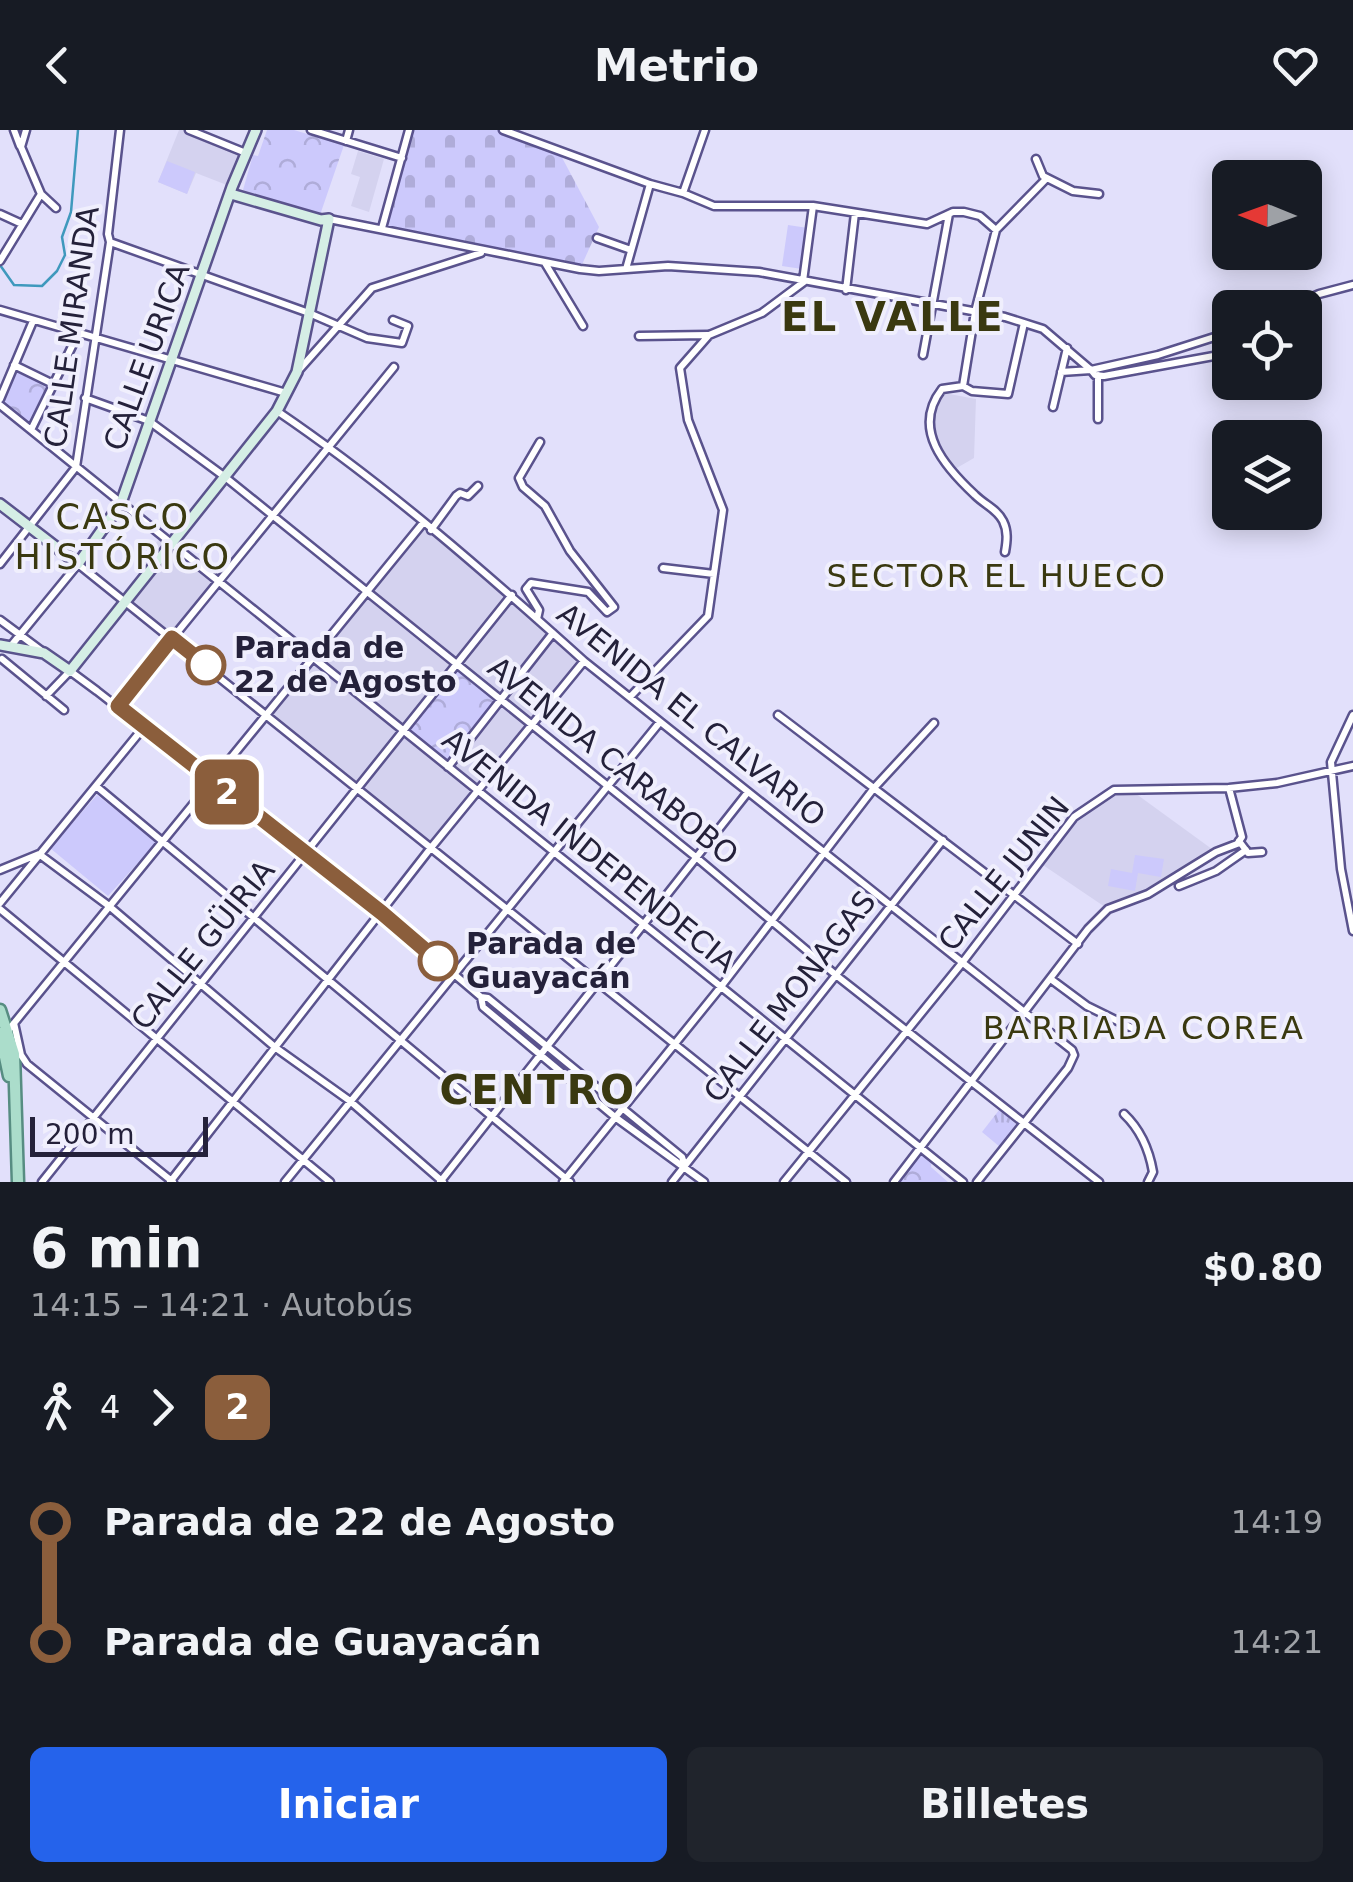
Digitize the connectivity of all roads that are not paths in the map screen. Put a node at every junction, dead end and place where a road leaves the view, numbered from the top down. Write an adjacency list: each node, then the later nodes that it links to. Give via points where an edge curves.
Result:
1 (14, 130): 12 (street)
2 (26, 130): 12 (street)
3 (120, 130): 32 (street, CALLE MIRANDA)
4 (190, 130): 13 (street)
5 (256, 130): 13 (main road, CALLE URICA)
6 (311, 130): 11 (street)
7 (349, 130): 11 (street)
8 (409, 130): 14 (street)
9 (503, 130): 17 (street)
10 (705, 130): 18 (street)
11 (346, 141): 14 (street)
12 (21, 147): 19 (street)
13 (246, 153): 20 (main road, CALLE URICA)
14 (402, 158): 29 (street)
15 (1036, 159): 16 (street)
16 (1047, 178): 21 (street); 30 (street)
17 (650, 184): 18 (street); 33 (street)
18 (684, 193): 22 (street, via 714,206)
19 (40, 194): 23 (street); 28 (street)
20 (231, 194): 27 (main road); 38 (main road, CALLE URICA)
21 (1099, 194)
22 (813, 206): 24 (street); 39 (street)
23 (56, 208)
24 (855, 213): 26 (street, via 927,224); 41 (street)
25 (0, 214): 28 (street)
26 (949, 214): 30 (street, via 980,216); 43 (street)
27 (329, 219): 29 (street); 46 (main road)
28 (22, 224): 35 (street)
29 (382, 228): 34 (street)
30 (996, 230): 45 (street)
31 (596, 238): 33 (street)
32 (110, 242): 38 (street); 55 (street, CALLE MIRANDA)
33 (631, 250): 37 (street)
34 (486, 251): 36 (street); 51 (street, via 372,288)
35 (0, 261)
36 (545, 262): 37 (street); 50 (street)
37 (626, 268): 39 (street, via 742,271)
38 (204, 274): 46 (street); 60 (main road, CALLE URICA)
39 (804, 281): 41 (street); 53 (street, via 762,313)
40 (1353, 285): 42 (street)
41 (846, 290): 43 (street)
42 (1322, 293)
43 (932, 305): 45 (street); 58 (street)
44 (0, 310): 48 (street)
45 (976, 312): 49 (street); 68 (street)
46 (309, 313): 51 (street); 64 (main road)
47 (393, 320): 51 (street, via 408,326 402,343)
48 (33, 321): 52 (street); 61 (street)
49 (1024, 323): 57 (street); 68 (street, via 1008,394)
50 (583, 326)
51 (339, 328): 64 (street)
52 (78, 332): 55 (street); 67 (street)
53 (709, 335): 54 (street); 93 (street, via 680,368 688,420 723,510)
54 (639, 336)
55 (95, 338): 60 (street); 70 (street, CALLE MIRANDA)
56 (1212, 338): 63 (street)
57 (1068, 348): 63 (street); 65 (street)
58 (923, 356)
59 (1212, 357): 66 (street)
60 (172, 360): 69 (street); 75 (main road, CALLE URICA)
61 (14, 365): 67 (street); 71 (street)
62 (394, 368): 78 (street)
63 (1091, 370): 65 (street); 66 (street)
64 (296, 372): 69 (main road)
65 (1062, 372): 72 (street)
66 (1098, 376): 74 (street)
67 (53, 384): 76 (street)
68 (963, 386): 89 (street, via 942,389 934,400 931,441 952,472 1002,518)
69 (286, 393): 73 (main road)
70 (86, 398): 75 (street, AVENIDA CARABOBO); 79 (street, CALLE MIRANDA)
71 (0, 402): 76 (street, AVENIDA INDEPENDECIA)
72 (1053, 408)
73 (277, 411): 78 (street, AVENIDA EL CALVARIO); 80 (main road)
74 (1098, 419)
75 (149, 421): 80 (street, AVENIDA CARABOBO); 82 (main road, CALLE URICA)
76 (31, 430): 79 (street, AVENIDA INDEPENDECIA)
77 (540, 442): 98 (street, via 519,478 546,506 570,551 614,607 607,612 588,592 530,583 526,589 540,610)
78 (330, 447): 84 (street); 85 (street, AVENIDA EL CALVARIO)
79 (76, 466): 82 (street, AVENIDA INDEPENDECIA); 86 (street, CALLE MIRANDA)
80 (225, 477): 84 (street, AVENIDA CARABOBO); 88 (main road)
81 (478, 486): 87 (street, via 456,496)
82 (122, 503): 88 (street, AVENIDA INDEPENDECIA); 91 (main road, CALLE URICA)
83 (0, 504): 86 (main road)
84 (272, 515): 94 (street); 95 (street, AVENIDA CARABOBO)
85 (422, 523): 87 (street, AVENIDA EL CALVARIO); 95 (street)
86 (30, 527): 90 (street, CALLE MIRANDA); 91 (main road)
87 (431, 530): 96 (street, AVENIDA EL CALVARIO)
88 (171, 543): 94 (street, AVENIDA INDEPENDECIA); 97 (main road)
89 (1005, 552)
90 (1, 559)
91 (78, 564): 97 (street); 101 (street, CALLE URICA)
92 (663, 568): 93 (street)
93 (714, 574): 112 (street, via 708,616)
94 (218, 581): 102 (street); 106 (street, AVENIDA INDEPENDECIA)
95 (367, 592): 106 (street); 109 (street, AVENIDA CARABOBO)
96 (512, 595): 98 (street, AVENIDA EL CALVARIO); 109 (street, CALLE GÜIRIA)
97 (124, 600): 102 (street); 110 (main road)
98 (537, 618): 100 (street, AVENIDA EL CALVARIO)
99 (0, 620): 101 (street)
100 (554, 633): 108 (street, AVENIDA EL CALVARIO); 113 (street)
101 (20, 634): 103 (street, CALLE URICA); 105 (street)
102 (172, 638): 114 (street); 116 (street)
103 (5, 647): 104 (main road)
104 (22, 650): 105 (main road); 107 (street)
105 (44, 653): 110 (main road)
106 (314, 658): 116 (street); 123 (street, AVENIDA INDEPENDECIA)
107 (1, 659): 111 (street)
108 (584, 661): 112 (street, AVENIDA EL CALVARIO); 121 (street)
109 (456, 664): 113 (street, AVENIDA CARABOBO); 123 (street, CALLE GÜIRIA)
110 (70, 672): 111 (street); 114 (street)
111 (46, 696): 115 (street)
112 (630, 698): 119 (street, AVENIDA EL CALVARIO)
113 (502, 700): 121 (street, AVENIDA CARABOBO); 125 (street)
114 (118, 706): 122 (street)
115 (64, 710)
116 (267, 714): 127 (street); 130 (street)
117 (778, 714): 131 (street)
118 (1353, 715): 126 (street, via 1331,758)
119 (660, 722): 129 (street); 134 (street, AVENIDA EL CALVARIO)
120 (934, 723): 131 (street)
121 (531, 725): 129 (street, AVENIDA CARABOBO); 133 (street)
122 (144, 727): 127 (street); 128 (street)
123 (404, 731): 125 (street, AVENIDA INDEPENDECIA); 130 (street, CALLE GÜIRIA)
124 (1353, 766): 126 (street, CALLE JUNIN)
125 (448, 767): 133 (street, AVENIDA INDEPENDECIA)
126 (1332, 770): 132 (street, CALLE JUNIN); 157 (street, via 1340,870)
127 (213, 781): 137 (street); 144 (street)
128 (96, 786): 137 (street); 143 (street)
129 (607, 786): 140 (street); 145 (street, AVENIDA CARABOBO)
130 (358, 788): 138 (street); 144 (street, CALLE GÜIRIA)
131 (874, 788): 135 (street); 142 (street)
132 (1228, 788): 136 (street); 148 (street, CALLE JUNIN, via 1114,790 1074,817)
133 (478, 790): 138 (street); 140 (street, AVENIDA INDEPENDECIA)
134 (748, 792): 142 (street, AVENIDA EL CALVARIO); 145 (street)
135 (943, 840): 148 (street); 151 (street, CALLE MONAGAS)
136 (1239, 841): 139 (street); 158 (street, via 1148,894 1108,909)
137 (161, 843): 150 (street); 154 (street)
138 (430, 848): 152 (street); 153 (street)
139 (1246, 850): 141 (street); 147 (street)
140 (552, 851): 152 (street); 156 (street, AVENIDA INDEPENDECIA)
141 (1262, 852)
142 (824, 853): 151 (street, AVENIDA EL CALVARIO); 155 (street)
143 (39, 854): 146 (street); 149 (street); 150 (street)
144 (304, 854): 153 (street); 154 (street, CALLE GÜIRIA)
145 (698, 858): 155 (street, AVENIDA CARABOBO); 156 (street)
146 (0, 870)
147 (1179, 886)
148 (1015, 895): 158 (street); 160 (street, CALLE JUNIN)
149 (0, 906): 159 (street)
150 (109, 906): 159 (street); 165 (street)
151 (890, 906): 160 (street, AVENIDA EL CALVARIO); 162 (street, CALLE MONAGAS)
152 (508, 911): 161 (street); 166 (street)
153 (382, 913): 161 (street); 163 (street)
154 (253, 918): 163 (street); 165 (street, CALLE GÜIRIA)
155 (772, 920): 162 (street, AVENIDA CARABOBO); 167 (street)
156 (644, 925): 166 (street); 167 (street, AVENIDA INDEPENDECIA)
157 (1353, 931)
158 (1078, 944): 164 (street)
159 (63, 962): 170 (street); 173 (street)
160 (962, 963): 169 (street, AVENIDA EL CALVARIO); 171 (street, CALLE JUNIN)
161 (453, 974): 174 (street); 178 (street)
162 (837, 976): 171 (street, AVENIDA CARABOBO); 175 (street, CALLE MONAGAS)
163 (328, 980): 174 (street); 177 (street)
164 (1052, 980): 169 (street); 172 (street)
165 (200, 984): 173 (street, CALLE GÜIRIA); 177 (street)
166 (599, 985): 176 (street); 178 (street)
167 (720, 988): 175 (street, AVENIDA INDEPENDECIA); 176 (street)
168 (0, 1010): 170 (main road)
169 (1026, 1014): 179 (street); 189 (street, AVENIDA EL CALVARIO, via 1074,1055)
170 (6, 1031): 188 (street, via 27,1064); 194 (main road)
171 (906, 1031): 179 (street, AVENIDA CARABOBO); 180 (street, CALLE JUNIN)
172 (1140, 1032)
173 (157, 1038): 183 (street); 188 (street, CALLE GÜIRIA)
174 (400, 1038): 182 (street); 186 (street)
175 (787, 1039): 180 (street, AVENIDA INDEPENDECIA); 181 (street, CALLE MONAGAS)
176 (673, 1043): 181 (street); 184 (street)
177 (276, 1048): 182 (street); 183 (street)
178 (544, 1051): 184 (street); 186 (street); 187 (street)
179 (970, 1082): 189 (street, AVENIDA CARABOBO); 190 (street)
180 (855, 1095): 190 (street, AVENIDA INDEPENDECIA); 191 (street, CALLE JUNIN)
181 (740, 1098): 191 (street); 193 (street, CALLE MONAGAS)
182 (350, 1101): 192 (street); 200 (street)
183 (234, 1104): 192 (street); 197 (street)
184 (621, 1108): 187 (street); 193 (street)
185 (1124, 1114): 209 (street, via 1144,1140 1154,1172)
186 (492, 1117): 195 (street); 200 (street)
187 (614, 1117): 193 (street); 195 (street)
188 (92, 1119): 196 (street, CALLE GÜIRIA); 197 (street)
189 (1024, 1124): 207 (street); 208 (street, AVENIDA CARABOBO)
190 (922, 1149): 205 (street); 206 (street, AVENIDA INDEPENDECIA)
191 (808, 1151): 203 (street, CALLE JUNIN); 204 (street)
192 (302, 1160): 198 (street); 199 (street)
193 (685, 1166): 201 (street, CALLE MONAGAS); 202 (street)
194 (18, 1180)
195 (566, 1181)
196 (42, 1182)
197 (172, 1182)
198 (285, 1182)
199 (330, 1182)
200 (441, 1182)
201 (672, 1182)
202 (704, 1182)
203 (784, 1182)
204 (846, 1182)
205 (894, 1182)
206 (963, 1182)
207 (977, 1182)
208 (1099, 1182)
209 (1148, 1182)

